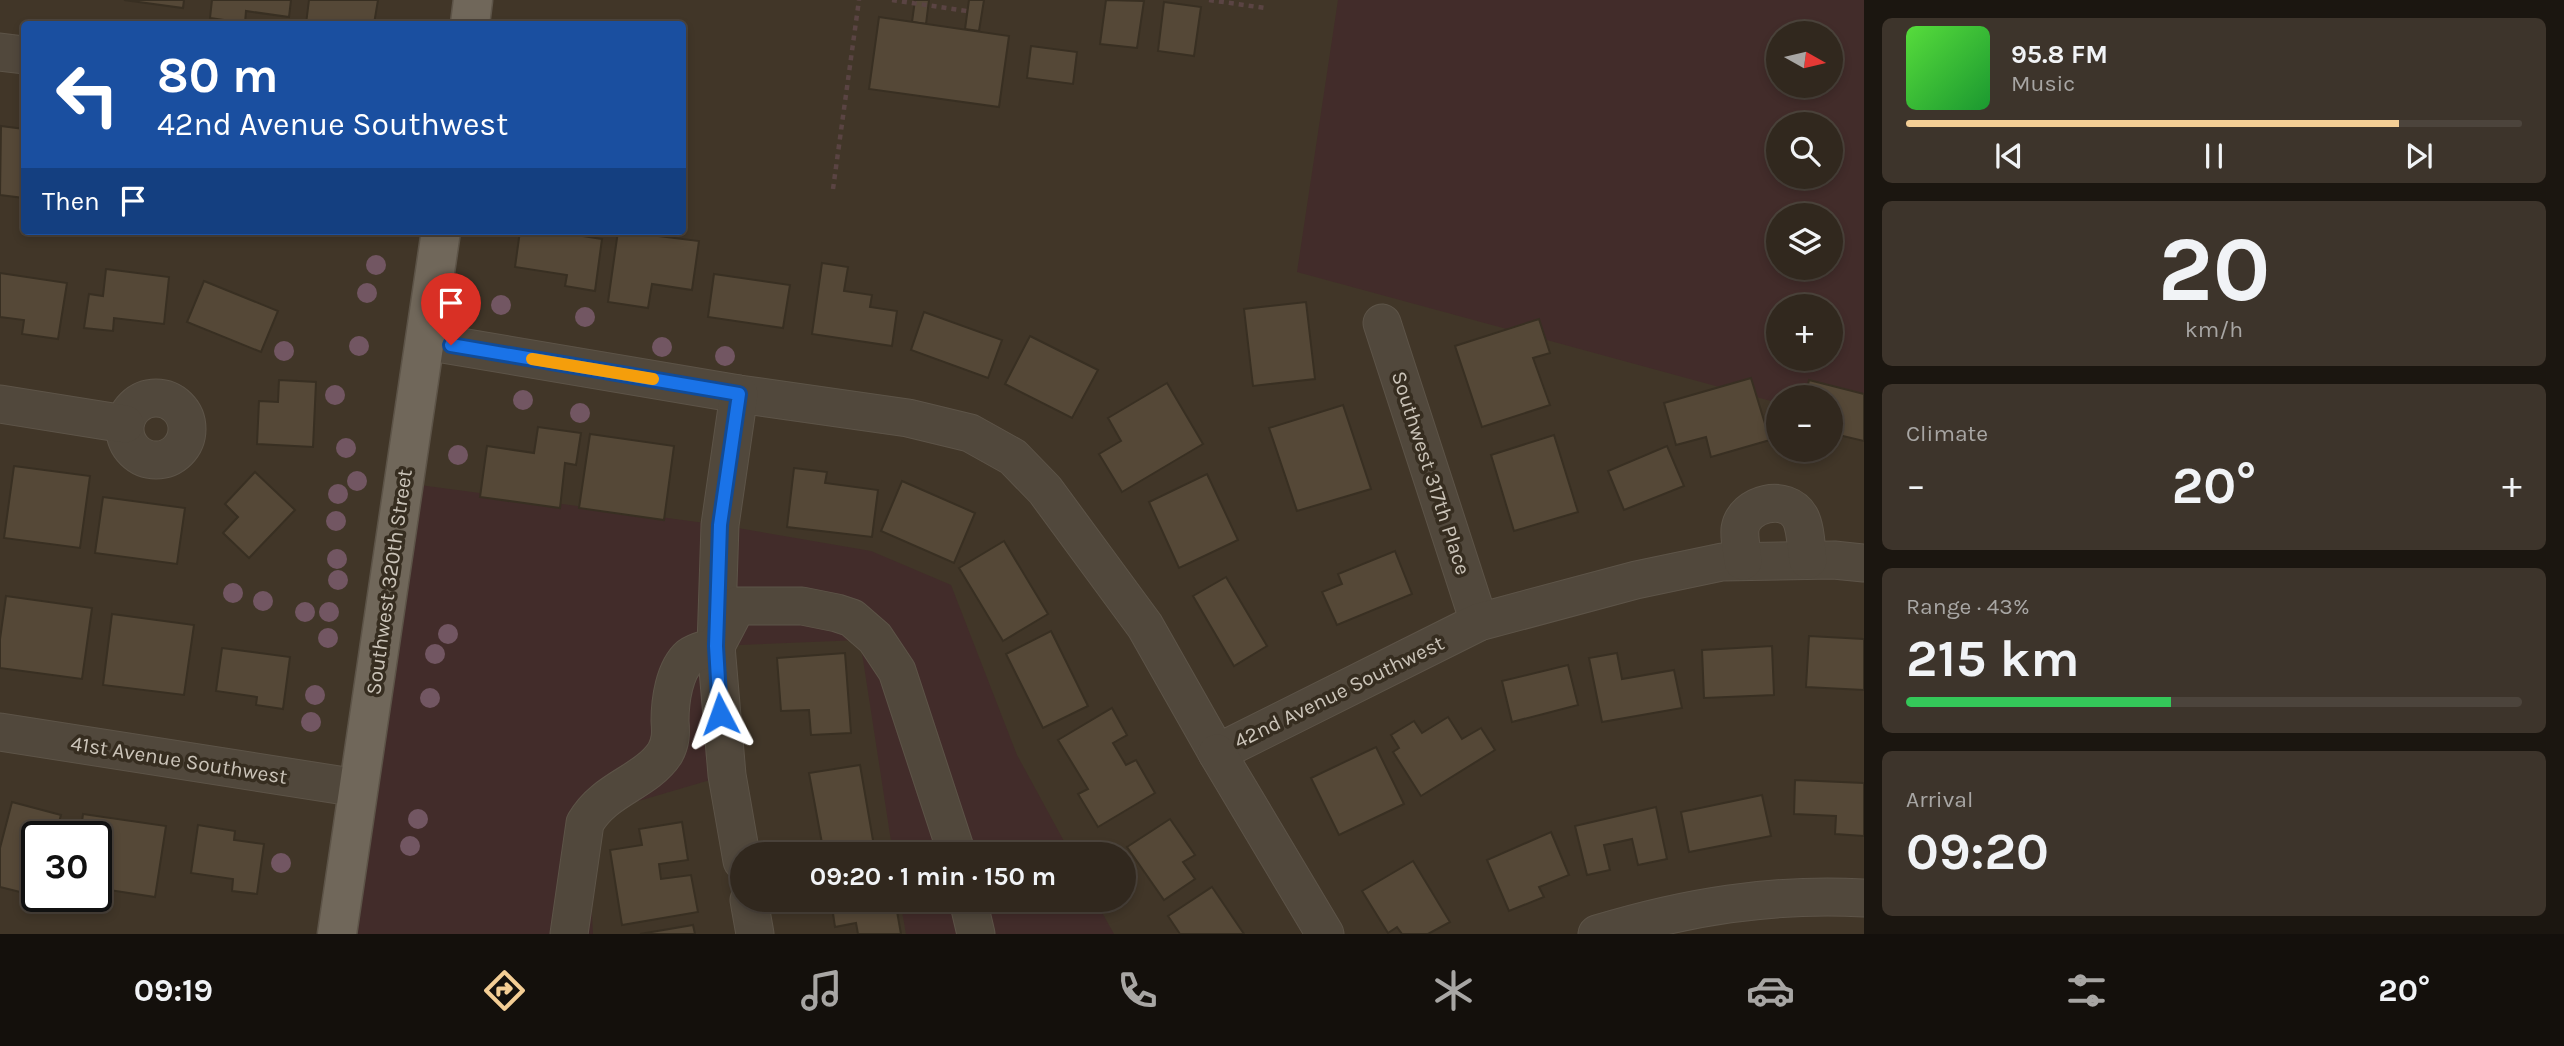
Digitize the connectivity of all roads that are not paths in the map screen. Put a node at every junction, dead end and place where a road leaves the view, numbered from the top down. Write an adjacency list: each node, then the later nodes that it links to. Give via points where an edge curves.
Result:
1 (473, 0): 2 (main road)
2 (470, 21)
3 (0, 52): 4 (street)
4 (21, 55)
5 (440, 235): 7 (main road, Southwest 320th Street)
6 (1382, 323): 14 (street, Southwest 317th Place)
7 (425, 341): 8 (street, 42nd Avenue Southwest); 18 (main road, Southwest 320th Street)
8 (739, 394): 15 (street, via 720,525); 17 (street, 42nd Avenue Southwest, via 908,418 970,433 1013,457 1045,490 1144,626)
9 (0, 404): 10 (street)
10 (125, 424)
11 (1808, 560): 12 (street, 42nd Avenue Southwest); 12 (street, via 1800,517 1786,505 1774,503 1749,512 1740,528); 13 (street, 42nd Avenue Southwest)
12 (1743, 561): 14 (street, 42nd Avenue Southwest, via 1636,580)
13 (1864, 563)
14 (1479, 622): 17 (street, 42nd Avenue Southwest)
15 (716, 646): 19 (street, via 727,775); 20 (street, via 737,606 802,606 852,618 864,627 897,671); 25 (street, via 691,654 683,666 673,693 671,735 664,754 604,799 585,823)
16 (0, 732): 18 (street, 41st Avenue Southwest)
17 (1217, 753): 28 (street)
18 (358, 788): 24 (main road, Southwest 320th Street)
19 (739, 842)
20 (953, 842)
21 (1864, 898): 29 (street, via 1759,898 1689,909)
22 (751, 912): 26 (street)
23 (971, 912): 27 (street)
24 (337, 934)
25 (569, 934)
26 (755, 934)
27 (976, 934)
28 (1325, 934)
29 (1597, 934)

